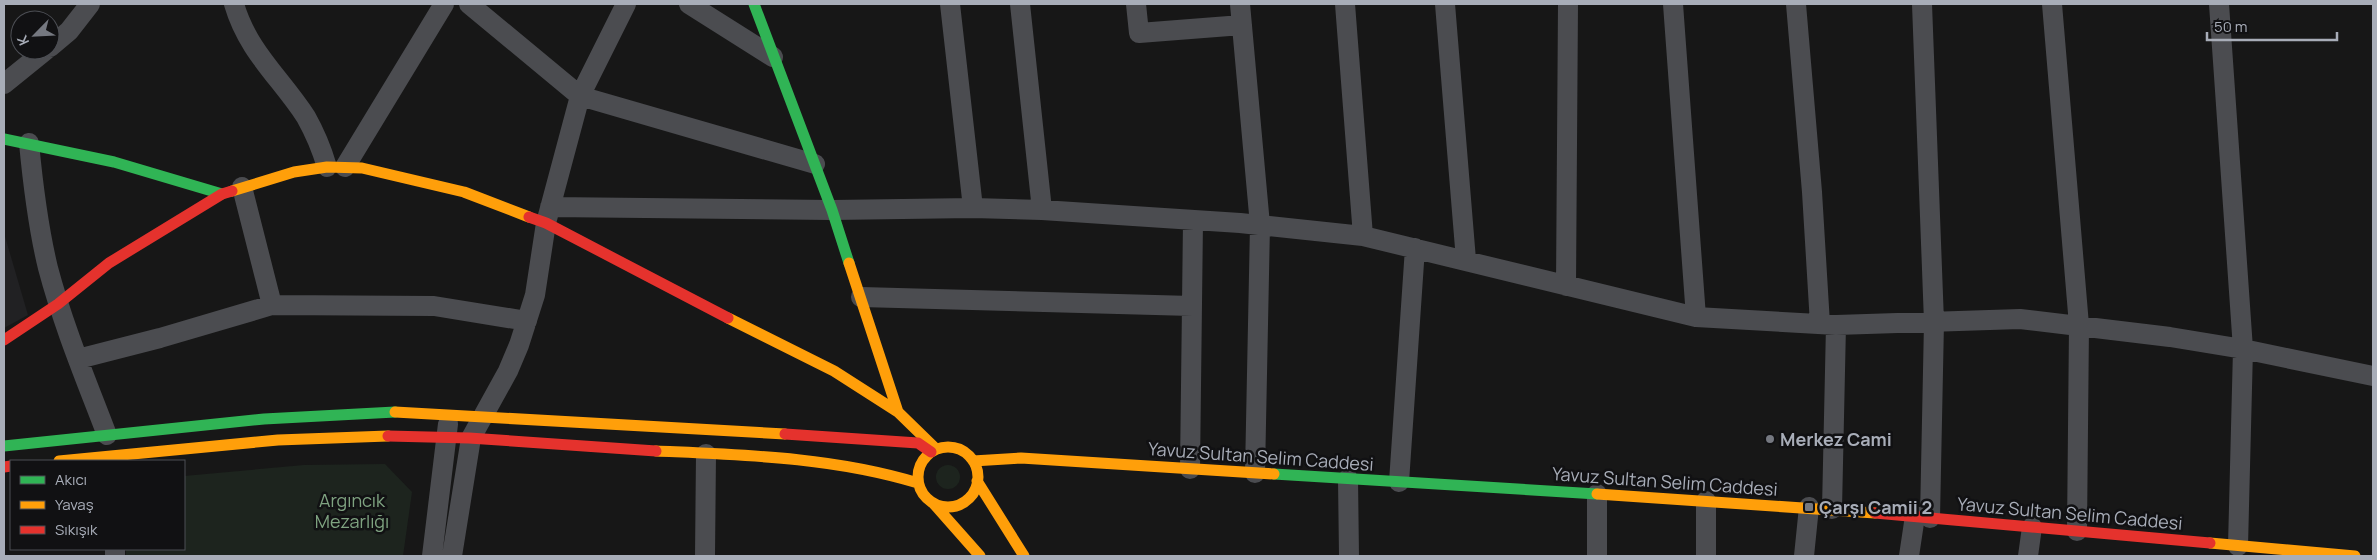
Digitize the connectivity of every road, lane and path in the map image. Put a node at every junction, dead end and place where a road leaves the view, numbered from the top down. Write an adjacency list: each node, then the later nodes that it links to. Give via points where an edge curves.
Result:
1 (90, 4): 21 (street)
2 (234, 4): 29 (street, via 248,41 305,117)
3 (444, 4): 29 (street)
4 (469, 4): 25 (street)
5 (626, 4): 25 (street)
6 (689, 4): 22 (street)
7 (754, 4): 22 (street)
8 (950, 4): 32 (street)
9 (1020, 4): 34 (street)
10 (1136, 4): 20 (street, via 1139,34)
11 (1240, 4): 20 (street)
12 (1344, 4): 38 (street)
13 (1445, 4): 40 (street)
14 (1568, 4): 41 (street)
15 (1673, 4): 46 (street)
16 (1796, 4): 49 (street, via 1811,182)
17 (1922, 4): 48 (street)
18 (2052, 4): 50 (street)
19 (2219, 4): 52 (street)
20 (1242, 25): 37 (street)
21 (60, 38)
22 (773, 57): 28 (street)
23 (34, 60): 24 (street)
24 (4, 84)
25 (580, 96): 28 (street); 35 (street)
26 (4, 139): 27 (street)
27 (29, 143): 31 (street, via 134,166); 43 (street, via 40,228)
28 (815, 164): 33 (street)
29 (336, 167): 30 (street, via 272,177); 35 (street, via 362,168 431,183)
30 (242, 187): 31 (street); 44 (street)
31 (222, 194): 43 (street, via 110,263)
32 (973, 208): 33 (street); 34 (street)
33 (832, 210): 35 (street); 42 (street)
34 (1042, 210): 36 (street)
35 (548, 215): 47 (street, via 540,271); 55 (street, via 780,345 834,371)
36 (1193, 221): 37 (street); 45 (street)
37 (1260, 225): 38 (street); 68 (street)
38 (1363, 236): 39 (street)
39 (1415, 248): 40 (street); 71 (street)
40 (1466, 260): 41 (street)
41 (1566, 286): 46 (street)
42 (861, 297): 45 (street); 55 (street)
43 (58, 304): 51 (street); 53 (street)
44 (272, 305): 47 (street, via 434,306); 53 (street)
45 (1192, 306): 67 (street)
46 (1696, 317): 49 (street)
47 (527, 321): 57 (street, via 508,371)
48 (1934, 322): 49 (street); 50 (street, via 2020,319); 78 (street)
49 (1828, 324): 77 (street)
50 (2079, 325): 52 (street); 80 (street)
51 (4, 340)
52 (2243, 349): 54 (street); 81 (street)
53 (78, 359): 58 (street)
54 (2373, 376)
55 (898, 412): 62 (street)
56 (450, 415): 57 (street); 58 (street, via 400,412 316,415); 59 (street)
57 (483, 417): 60 (street); 62 (street, via 918,443)
58 (107, 435): 61 (street)
59 (446, 437): 60 (street); 64 (street, via 293,439); 84 (street)
60 (471, 438): 63 (street); 85 (street)
61 (4, 446)
62 (934, 450): 66 (street, via 956,448); 72 (street, via 919,468)
63 (706, 454): 72 (street, via 843,463); 86 (street)
64 (119, 458): 65 (street)
65 (79, 460)
66 (973, 461): 67 (street, Yavuz Sultan Selim Caddesi, via 1021,458); 70 (street)
67 (1190, 469): 68 (street, Yavuz Sultan Selim Caddesi)
68 (1255, 473): 69 (street, Yavuz Sultan Selim Caddesi)
69 (1348, 479): 71 (street, Yavuz Sultan Selim Caddesi); 89 (street)
70 (977, 481): 75 (street, via 971,495 959,505); 88 (street)
71 (1399, 482): 73 (street, Yavuz Sultan Selim Caddesi)
72 (918, 484): 75 (street)
73 (1597, 494): 74 (street, Yavuz Sultan Selim Caddesi); 90 (street)
74 (1706, 501): 76 (street, Yavuz Sultan Selim Caddesi); 91 (street)
75 (934, 504): 87 (street)
76 (1809, 507): 77 (street, Yavuz Sultan Selim Caddesi); 92 (street)
77 (1832, 509): 78 (street, Yavuz Sultan Selim Caddesi)
78 (1922, 517): 79 (street, Yavuz Sultan Selim Caddesi); 93 (street)
79 (2032, 527): 80 (street, Yavuz Sultan Selim Caddesi); 94 (street)
80 (2077, 531): 82 (street, Yavuz Sultan Selim Caddesi)
81 (2238, 546): 82 (street, Yavuz Sultan Selim Caddesi); 83 (street, Yavuz Sultan Selim Caddesi)
82 (2168, 548)
83 (2304, 554): 95 (street, Yavuz Sultan Selim Caddesi)
84 (432, 556)
85 (452, 556)
86 (704, 556)
87 (980, 556)
88 (1024, 556)
89 (1349, 556)
90 (1598, 556)
91 (1706, 556)
92 (1804, 556)
93 (1909, 556)
94 (2028, 556)
95 (2355, 556)

